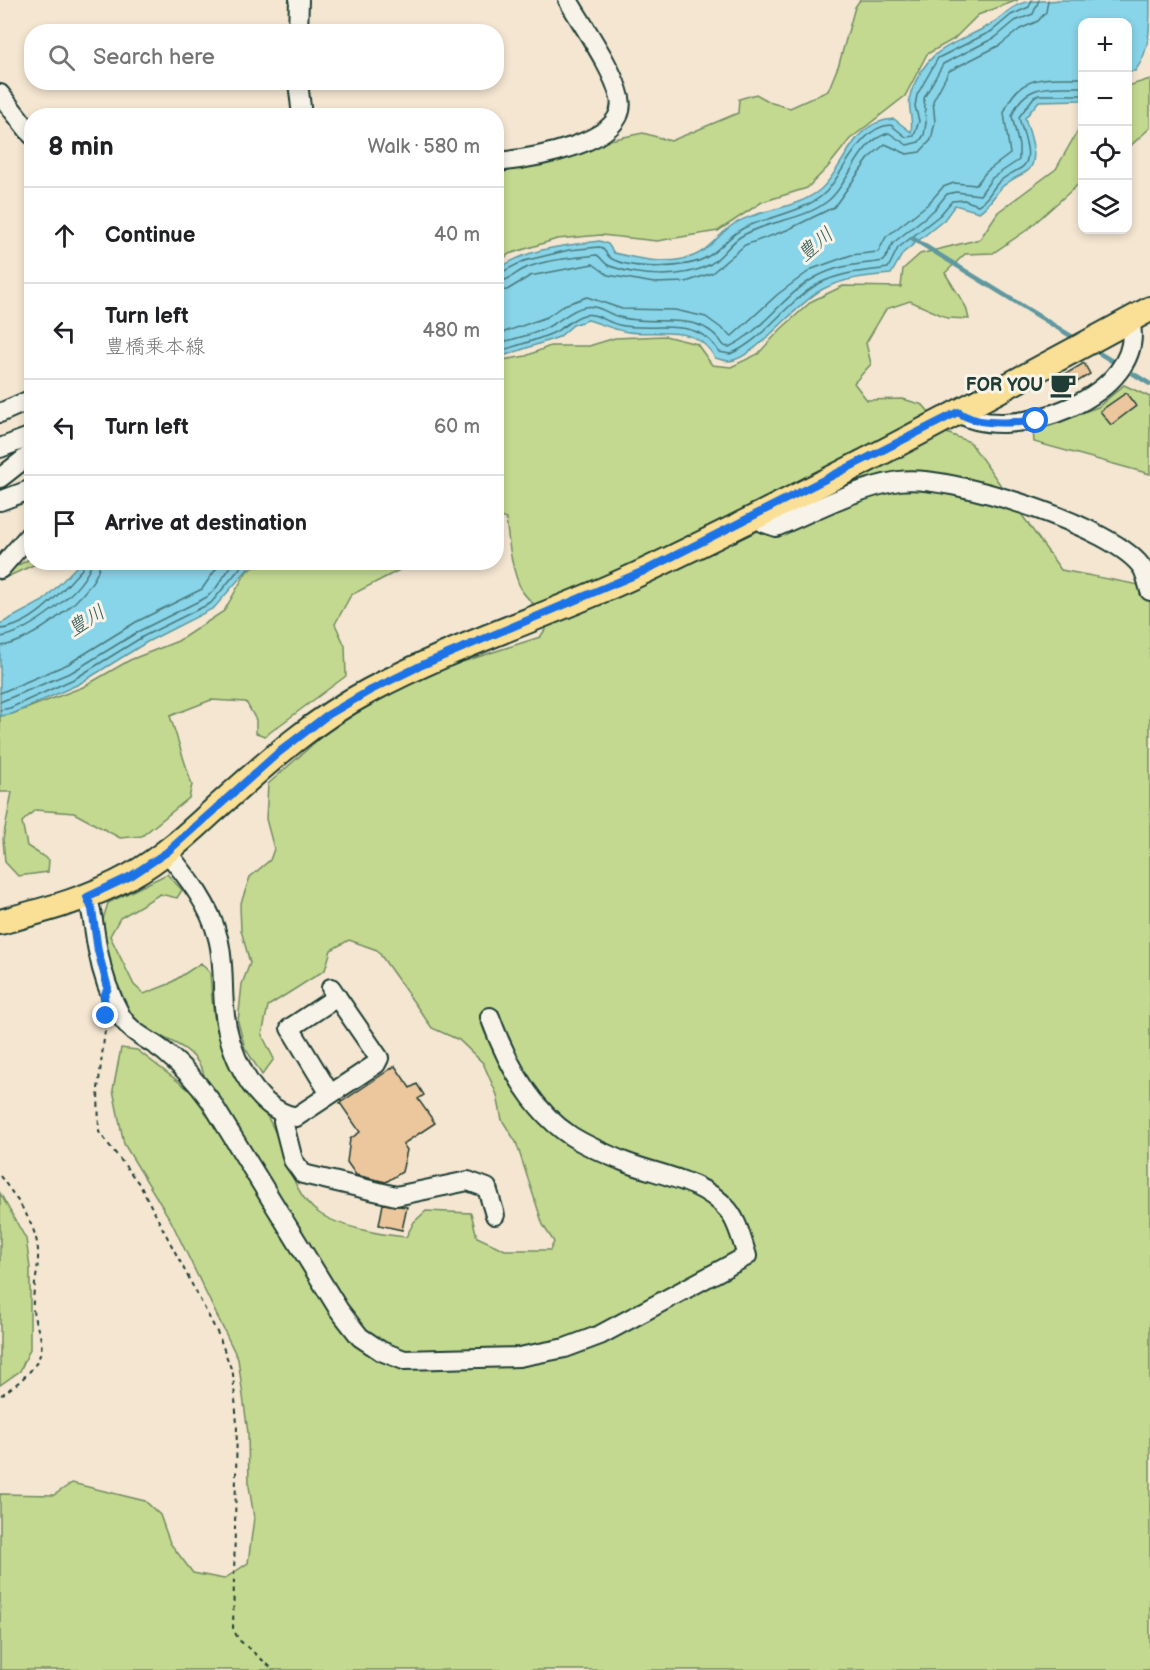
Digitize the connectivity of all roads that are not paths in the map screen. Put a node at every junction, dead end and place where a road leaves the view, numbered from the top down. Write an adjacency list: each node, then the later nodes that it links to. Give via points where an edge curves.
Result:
1 (299, 0): 3 (street)
2 (568, 0): 8 (street, via 621,100 616,122 598,137 537,156)
3 (298, 24)
4 (299, 90): 6 (street)
5 (0, 94): 7 (street)
6 (301, 108)
7 (24, 125)
8 (504, 161)
9 (1140, 315): 11 (main road); 11 (street, via 1135,329 1136,358 1118,384 1096,401 1036,421 969,420)
10 (24, 402): 12 (street)
11 (958, 412): 19 (main road)
12 (0, 413)
13 (24, 439): 14 (street)
14 (0, 448)
15 (24, 459): 16 (street)
16 (0, 478)
17 (24, 492): 18 (street)
18 (0, 501)
19 (755, 516): 22 (street, via 776,527 856,492 901,480 977,489 1086,530 1142,568); 23 (main road, via 644,571 422,665 326,716 278,753)
20 (24, 541): 21 (street)
21 (0, 569)
22 (1150, 591)
23 (167, 852): 24 (main road, via 131,876); 28 (street, via 191,882 218,937 224,1007 237,1057 261,1098)
24 (87, 897): 25 (main road); 26 (street, via 108,988 121,1016 131,1029 191,1075 210,1100 339,1310 360,1337 404,1360 519,1357 565,1348 600,1335 747,1256 728,1210 711,1195 688,1182 624,1162 571,1136 549,1118 502,1049)
25 (0, 922)
26 (490, 1017)
27 (330, 1094): 27 (street, via 290,1028 333,992 379,1058 376,1064); 28 (street, via 296,1117)
28 (285, 1115): 29 (street, via 283,1121 293,1160 303,1174 396,1196 468,1181 487,1188)
29 (495, 1215)

